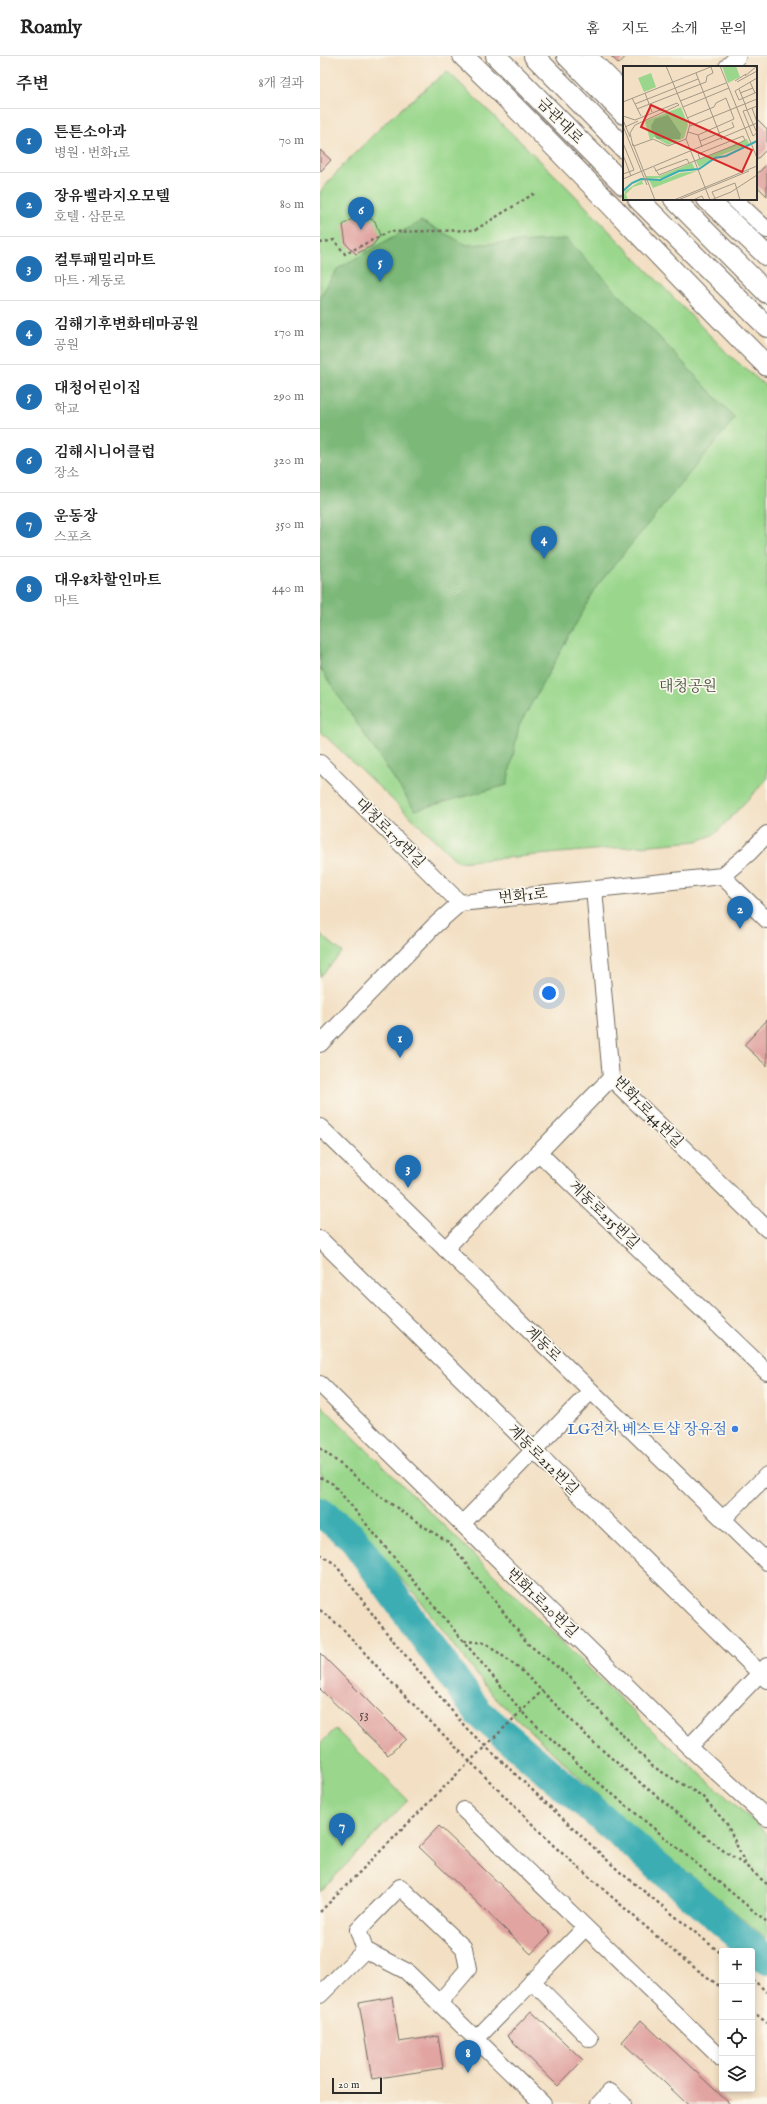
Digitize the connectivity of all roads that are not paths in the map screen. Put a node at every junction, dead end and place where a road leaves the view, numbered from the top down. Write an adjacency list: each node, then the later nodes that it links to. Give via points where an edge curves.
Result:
1 (463, 56): 10 (main road)
2 (496, 56): 13 (main road, 금관대로)
3 (534, 56): 12 (main road, 금관대로)
4 (551, 56): 12 (main road)
5 (567, 56): 11 (main road)
6 (589, 56): 9 (street)
7 (738, 56): 8 (street)
8 (728, 66)
9 (623, 90)
10 (516, 107): 13 (main road); 22 (main road, via 689,289)
11 (623, 113)
12 (623, 146)
13 (620, 181)
14 (639, 200): 21 (main road)
15 (675, 200): 20 (main road)
16 (708, 200): 19 (main road)
17 (735, 200): 18 (street)
18 (767, 230)
19 (767, 256)
20 (767, 293)
21 (767, 327)
22 (767, 366)
23 (320, 763): 27 (street, 대청로176번길)
24 (767, 834): 25 (street)
25 (722, 876): 26 (street, 번화1로); 28 (street)
26 (594, 889): 27 (street, 번화1로); 30 (street, 번화1로44번길)
27 (460, 903): 29 (street, via 434,926)
28 (767, 920)
29 (320, 1044)
30 (610, 1078): 32 (street); 33 (street, 번화1로44번길)
31 (320, 1127): 35 (street, 계동로)
32 (538, 1152): 35 (street); 36 (street, 계동로215번길)
33 (767, 1229)
34 (320, 1239): 39 (street, 계동로212번길)
35 (445, 1249): 38 (street, 계동로)
36 (767, 1372)
37 (320, 1384): 42 (street, 번화1로20번길)
38 (592, 1391): 39 (street); 41 (street, 계동로)
39 (533, 1451): 42 (street); 44 (street, 계동로212번길)
40 (767, 1475): 41 (street)
41 (724, 1519): 43 (street, 계동로)
42 (462, 1524): 45 (street, 번화1로20번길)
43 (767, 1562)
44 (765, 1673): 45 (street)
45 (688, 1747): 47 (street, 번화1로20번길)
46 (464, 1810): 48 (street)
47 (767, 1818)
48 (585, 1928): 50 (street); 55 (street)
49 (365, 1950): 51 (street); 52 (street, via 406,1971); 52 (street, via 358,1930 400,1887 464,1948 468,1969)
50 (532, 1981): 53 (street); 54 (street)
51 (320, 1995)
52 (439, 2003): 53 (street)
53 (476, 2039): 56 (street)
54 (590, 2039)
55 (719, 2056)
56 (543, 2104)
57 (599, 2104): 58 (street, via 610,2092)
58 (623, 2104)

